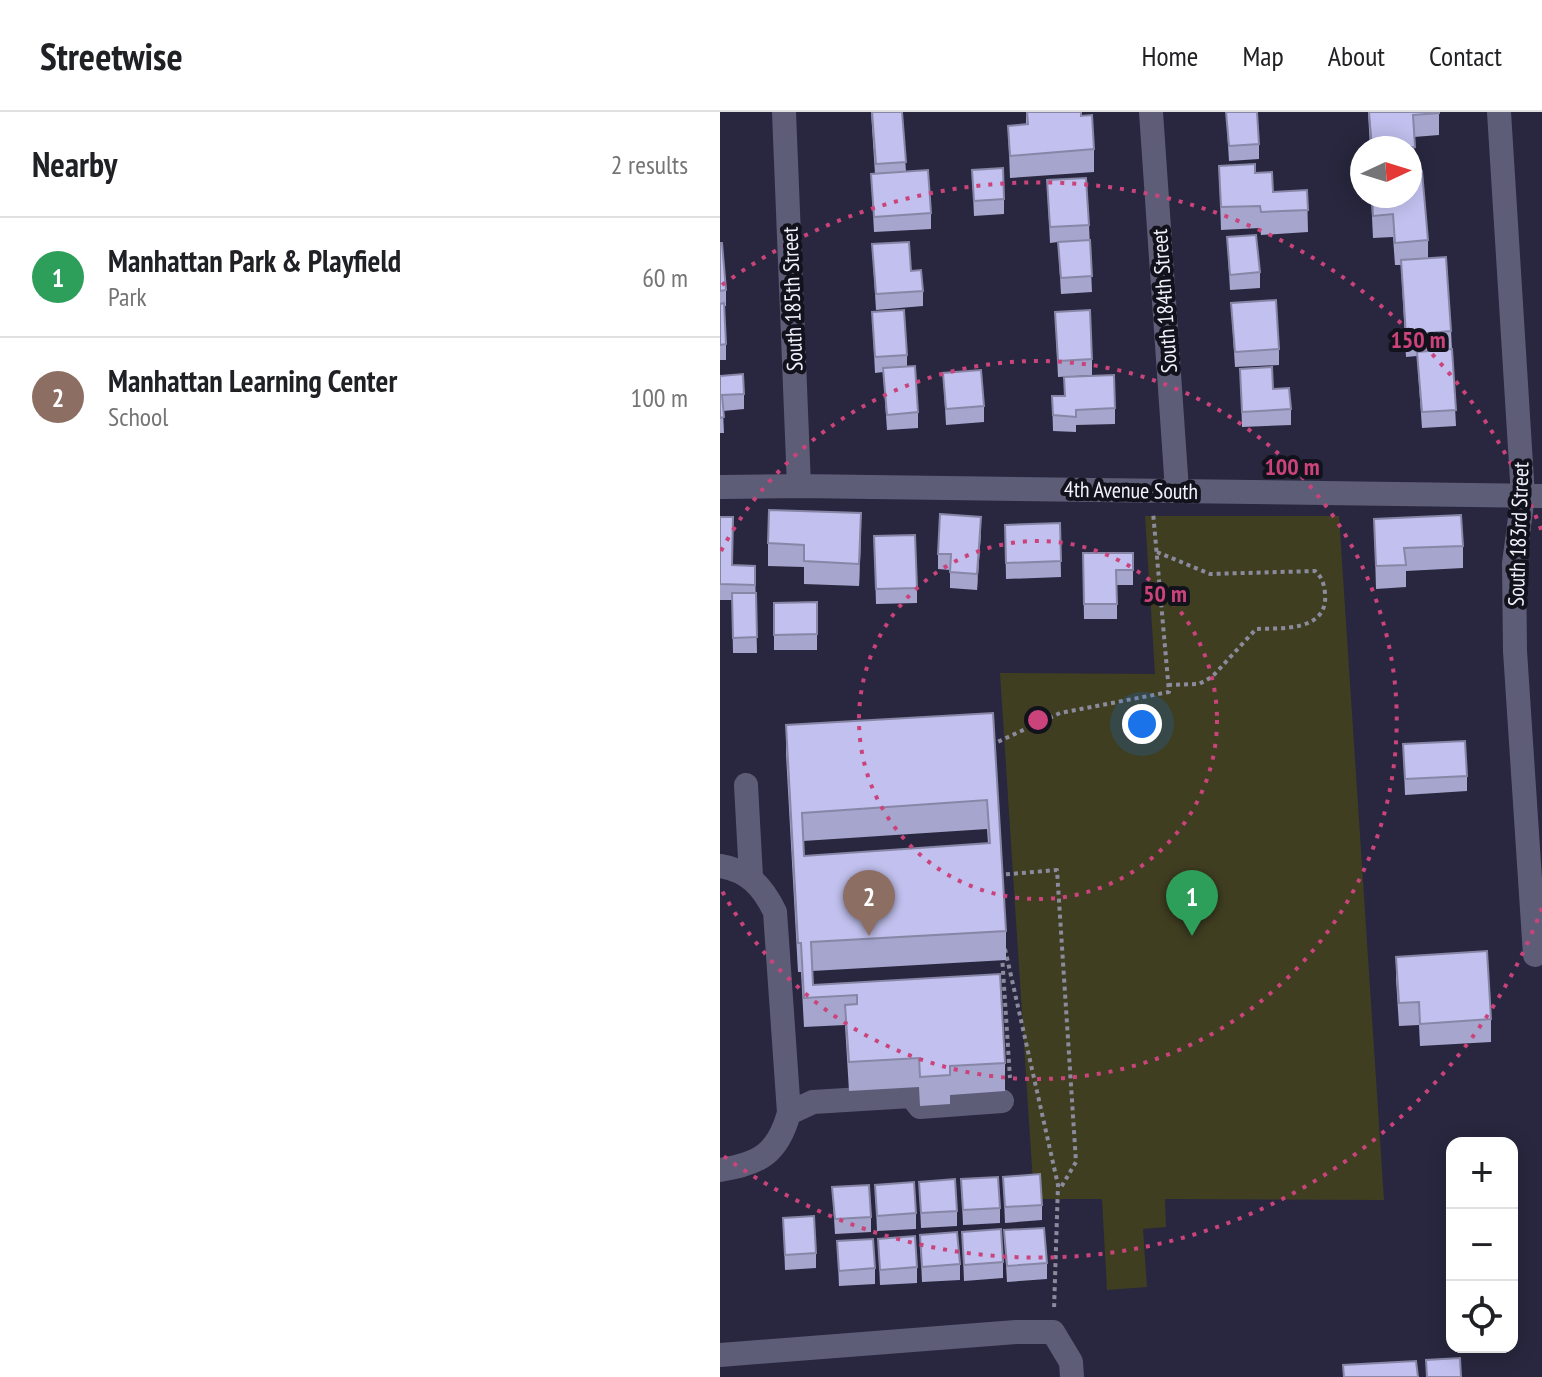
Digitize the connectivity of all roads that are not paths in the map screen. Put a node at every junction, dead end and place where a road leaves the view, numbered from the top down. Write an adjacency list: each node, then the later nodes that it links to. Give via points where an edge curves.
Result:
1 (784, 112): 4 (street, South 185th Street)
2 (1151, 112): 6 (street, South 184th Street)
3 (1499, 112): 7 (street, South 183rd Street)
4 (799, 486): 5 (street, 4th Avenue South); 6 (street, 4th Avenue South)
5 (720, 487)
6 (1177, 490): 7 (street, 4th Avenue South)
7 (1533, 496): 11 (street, South 183rd Street, via 1514,563)
8 (746, 785): 10 (street)
9 (720, 866): 10 (street)
10 (751, 877): 13 (street, via 775,912)
11 (1535, 955)
12 (1002, 1101): 13 (street, via 920,1107 911,1096 813,1102)
13 (789, 1113): 14 (street, via 772,1150 755,1162)
14 (720, 1170)
15 (720, 1355): 16 (street, via 1053,1332 1071,1362)
16 (1072, 1377)

